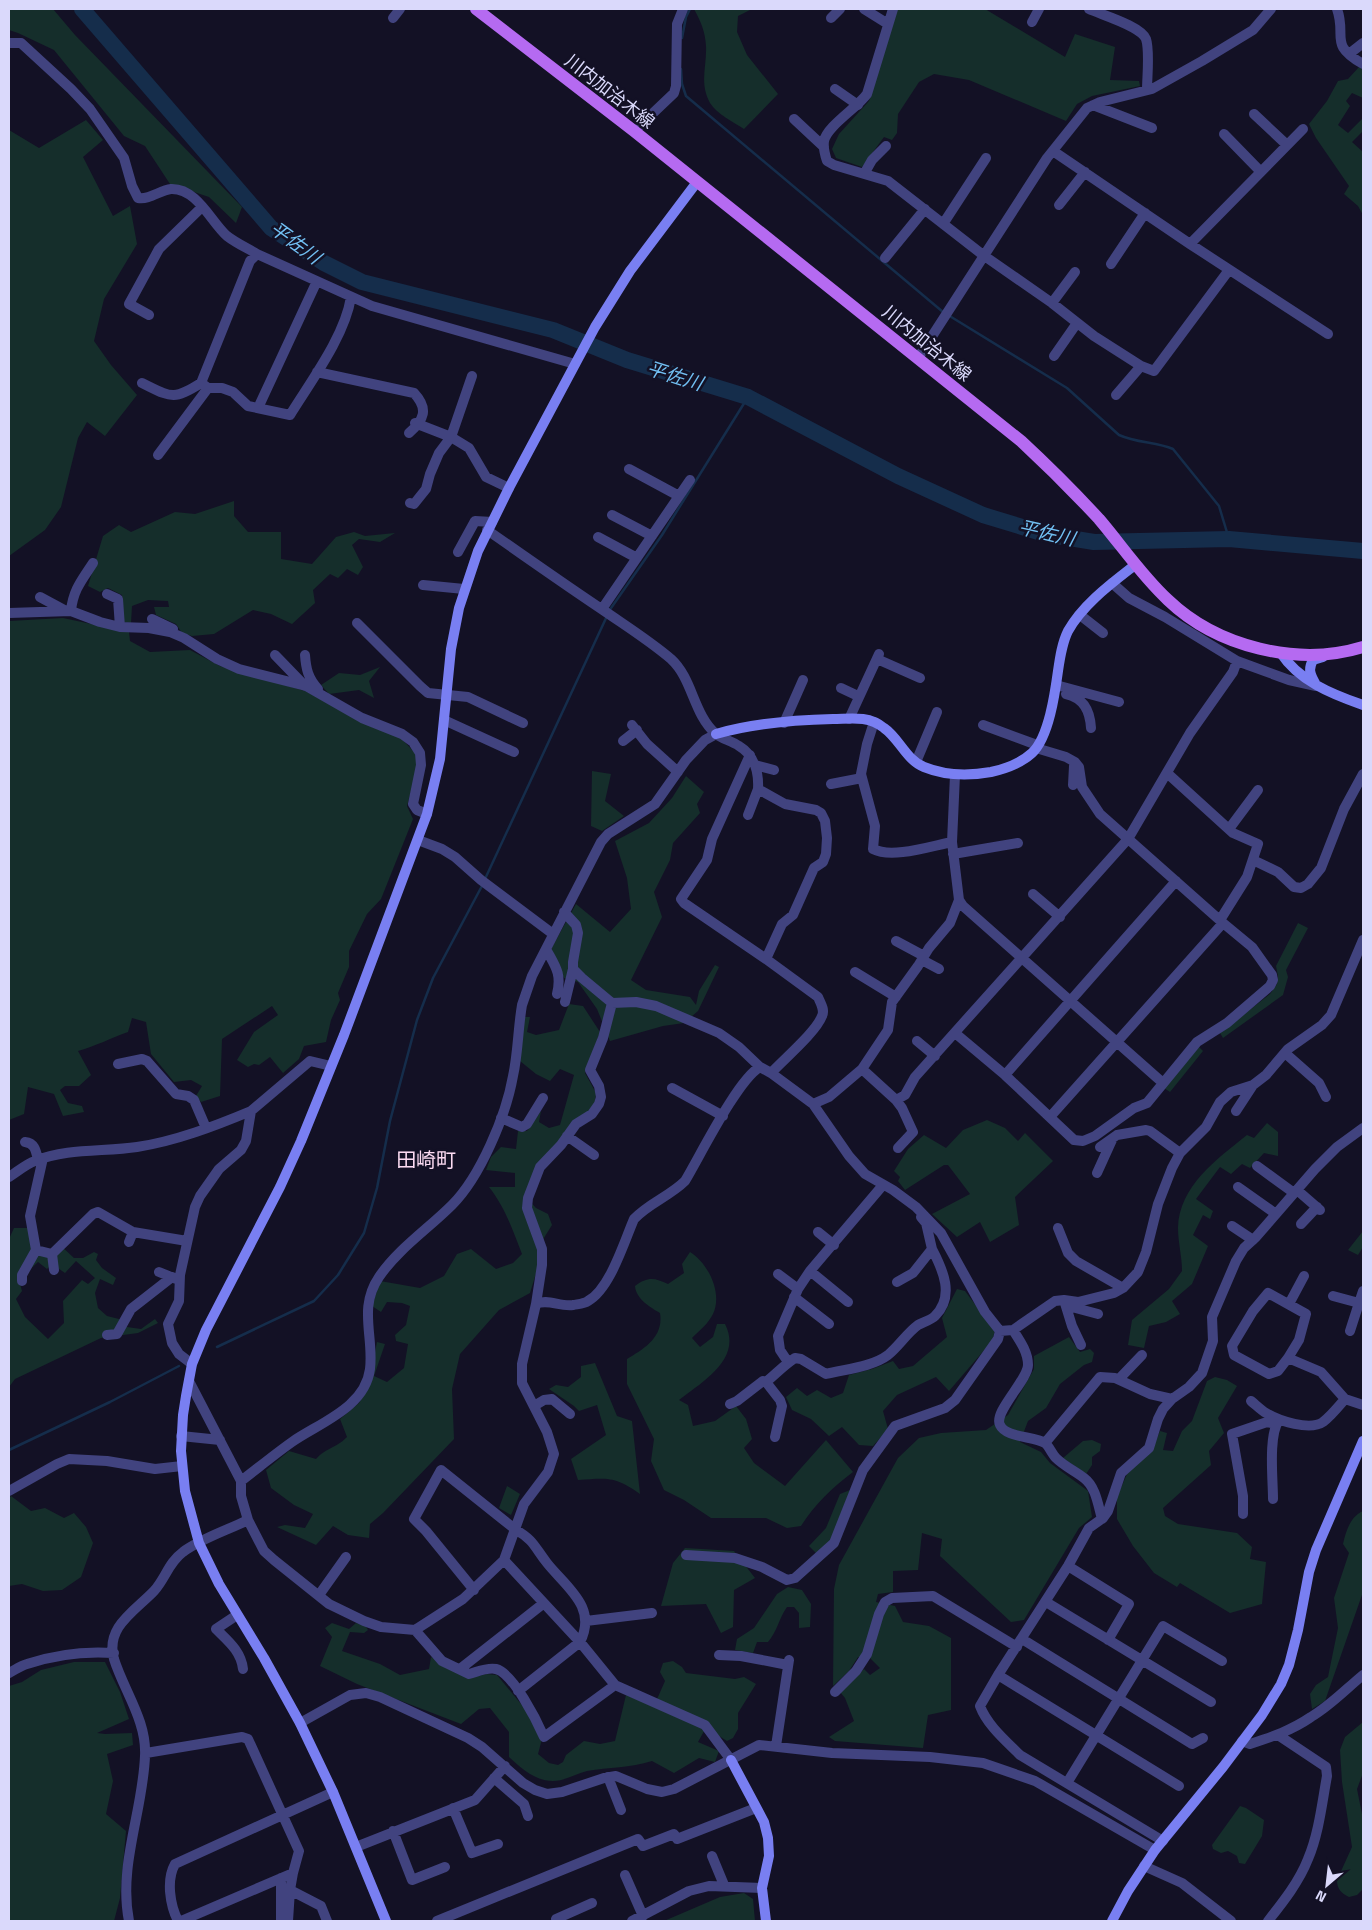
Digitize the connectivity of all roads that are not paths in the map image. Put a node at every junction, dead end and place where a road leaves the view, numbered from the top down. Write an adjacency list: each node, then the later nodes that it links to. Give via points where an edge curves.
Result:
1 (400, 9): 11 (street)
2 (476, 9): 27 (main road, 川内加治木線)
3 (683, 9): 27 (street, via 678,24 674,93)
4 (840, 9): 12 (street)
5 (864, 9): 14 (street)
6 (892, 9): 14 (street)
7 (1039, 9): 13 (street)
8 (1089, 9): 20 (street, via 1143,34 1147,42)
9 (1272, 9): 20 (street, via 1253,30)
10 (1337, 9): 17 (street, via 1340,16 1339,38)
11 (393, 18)
12 (831, 18)
13 (1032, 22)
14 (888, 24): 21 (street, via 867,94)
15 (9, 43): 39 (street, via 21,43 90,110 124,158 138,198 172,189 184,193)
16 (1363, 43): 17 (street)
17 (1349, 54): 18 (street)
18 (1363, 64)
19 (835, 89): 21 (street)
20 (1146, 90): 22 (street)
21 (858, 105): 31 (street, via 832,128 824,140)
22 (1093, 105): 25 (street); 32 (street, via 1087,108)
23 (1254, 114): 29 (street)
24 (794, 119): 31 (street)
25 (1152, 128)
26 (1303, 128): 29 (street)
27 (634, 131): 37 (main road, 川内加治木線)
28 (1224, 134): 35 (street)
29 (1287, 145): 35 (street)
30 (886, 146): 36 (street)
31 (824, 147): 36 (street, via 827,161)
32 (1053, 151): 34 (street); 45 (street)
33 (986, 158): 42 (street)
34 (1085, 172): 38 (street); 41 (street)
35 (1261, 172): 43 (street)
36 (864, 174): 40 (street, via 888,181)
37 (697, 182): 57 (main road, 川内加治木線); 58 (street, via 634,264)
38 (1059, 205)
39 (202, 207): 44 (street, via 226,236); 53 (street, via 159,249 137,286 129,304)
40 (925, 209): 42 (street); 46 (street)
41 (1145, 213): 43 (street); 47 (street)
42 (943, 224): 45 (street)
43 (1190, 244): 48 (street)
44 (257, 254): 50 (street); 63 (street, via 250,261)
45 (983, 256): 52 (street); 57 (street)
46 (885, 258)
47 (1111, 264)
48 (1230, 270): 55 (street); 59 (street, via 1154,372)
49 (1075, 272): 52 (street)
50 (317, 281): 51 (street); 65 (street)
51 (351, 297): 58 (street, via 372,306); 60 (street, via 330,350)
52 (1052, 303): 54 (street)
53 (149, 315)
54 (1077, 323): 56 (street); 59 (street)
55 (1328, 334)
56 (1054, 356)
57 (918, 358): 81 (main road, 川内加治木線, via 1052,470)
58 (576, 362): 72 (street)
59 (1141, 366): 64 (street)
60 (317, 372): 65 (street, via 290,415); 66 (street, via 414,393 422,402 423,412)
61 (472, 376): 68 (street)
62 (142, 383): 63 (street, via 176,396)
63 (204, 385): 65 (street, via 233,392 248,406); 69 (street)
64 (1116, 395)
65 (258, 408)
66 (416, 423): 67 (street); 68 (street)
67 (409, 433)
68 (451, 437): 72 (street, via 469,448 486,477); 74 (street, via 439,453 426,489 414,504)
69 (158, 455)
70 (629, 469): 73 (street)
71 (690, 480): 73 (street)
72 (508, 488): 76 (street)
73 (679, 496): 77 (street)
74 (410, 503)
75 (612, 515): 77 (street)
76 (490, 526): 79 (street, via 475,521); 85 (street); 89 (street)
77 (652, 536): 80 (street)
78 (598, 537): 80 (street)
79 (458, 552)
80 (637, 558): 89 (street)
81 (1133, 561): 83 (street); 98 (main road, 川内加治木線, via 1168,600 1209,629 1228,638)
82 (93, 563): 88 (street, via 72,597)
83 (1112, 583): 91 (street); 102 (street, via 1129,598)
84 (423, 585): 85 (street)
85 (464, 589): 109 (street, via 454,630)
86 (107, 594): 94 (street, via 118,599)
87 (40, 597): 88 (street)
88 (69, 611): 90 (street); 94 (street)
89 (606, 612): 122 (street, via 672,660 702,717)
90 (9, 614)
91 (1080, 615): 95 (street); 108 (street, via 1062,646)
92 (152, 619): 96 (street)
93 (357, 623): 109 (street, via 428,693)
94 (120, 627): 96 (street, via 149,628)
95 (1104, 633)
96 (178, 635): 105 (street, via 239,669)
97 (1363, 647): 100 (main road, 川内加治木線)
98 (1280, 652): 100 (main road, 川内加治木線); 106 (street, via 1288,664)
99 (306, 654): 111 (street, via 310,680)
100 (1334, 654): 106 (street, via 1313,660 1310,665)
101 (275, 655): 105 (street)
102 (1237, 661): 106 (street, via 1289,680); 132 (street)
103 (920, 678): 110 (street, via 878,657)
104 (803, 680): 119 (street)
105 (306, 686): 111 (street)
106 (1317, 686): 113 (street)
107 (841, 688): 110 (street)
108 (1056, 688): 112 (street); 121 (street, via 1082,701 1090,715); 124 (street, via 1048,720)
109 (446, 693): 116 (street); 118 (street, via 468,697)
110 (858, 696): 115 (street)
111 (325, 698): 140 (street, via 413,742 420,753 421,766 413,804 417,810)
112 (1119, 702)
113 (1363, 705)
114 (937, 712): 127 (street)
115 (849, 719): 117 (street); 119 (street)
116 (444, 720): 125 (street); 140 (street, via 440,759)
117 (874, 722): 127 (street, via 885,728); 135 (street)
118 (523, 723)
119 (784, 723): 122 (street)
120 (983, 725): 124 (street)
121 (1091, 728)
122 (716, 734): 126 (street); 131 (street, via 705,740)
123 (623, 741): 131 (street, via 634,728)
124 (1036, 746): 128 (street); 134 (street, via 1019,762 998,771)
125 (514, 752)
126 (750, 755): 129 (street); 160 (street, via 712,838 707,860 681,899)
127 (916, 762): 134 (street)
128 (1075, 762): 137 (street); 143 (street, via 1079,767 1082,787 1100,814)
129 (755, 765): 130 (street); 138 (street)
130 (774, 770)
131 (678, 772): 152 (street, via 655,804 608,834 601,842)
132 (1167, 773): 142 (street); 143 (street)
133 (1363, 774): 148 (street, via 1344,810 1321,868 1308,884 1294,887 1278,872)
134 (955, 775): 145 (street)
135 (862, 778): 136 (street); 145 (street, via 875,826 873,849 881,853 905,851)
136 (831, 784)
137 (1073, 785)
138 (758, 789): 141 (street); 160 (street, via 785,804 821,813 827,838 822,862 814,868 793,914 782,924)
139 (1258, 790): 142 (street)
140 (427, 814): 144 (street)
141 (748, 815)
142 (1229, 829): 148 (street, via 1258,844)
143 (1128, 839): 149 (street); 153 (street)
144 (418, 840): 155 (street, via 455,857); 176 (street)
145 (952, 842): 147 (street)
146 (1018, 844): 147 (street)
147 (953, 854): 151 (street)
148 (1253, 860): 154 (street, via 1247,878)
149 (1176, 881): 154 (street); 167 (street)
150 (1033, 894): 153 (street)
151 (959, 900): 159 (street, via 950,923); 161 (street)
152 (564, 912): 155 (street); 162 (street, via 576,925 578,933)
153 (1060, 917): 161 (street)
154 (1221, 922): 172 (street); 181 (street, via 1252,947 1273,980 1227,1023 1198,1042)
155 (553, 934): 158 (street)
156 (1363, 940): 173 (street, via 1331,1015)
157 (896, 941): 159 (street)
158 (546, 949): 165 (street, via 560,981); 192 (street, via 522,1005 514,1075)
159 (923, 958): 163 (street); 166 (street)
160 (766, 959): 179 (street, via 818,998 823,1007 816,1026)
161 (1023, 959): 167 (street); 170 (street)
162 (573, 969): 168 (street); 169 (street)
163 (938, 969)
164 (855, 972): 166 (street)
165 (557, 994)
166 (896, 997): 178 (street, via 892,1002 888,1030)
167 (1070, 1001): 172 (street); 180 (street)
168 (565, 1002)
169 (612, 1003): 177 (street, via 636,1002 656,1006 720,1034); 195 (street, via 590,1070 599,1086 599,1104 592,1114 576,1124)
170 (955, 1033): 174 (street); 180 (street)
171 (916, 1041): 174 (street)
172 (1117, 1043): 181 (street); 191 (street)
173 (1285, 1052): 182 (street); 185 (street, via 1319,1083)
174 (935, 1056): 186 (street, via 905,1095)
175 (118, 1064): 193 (street, via 142,1059 147,1061 176,1094 194,1100)
176 (332, 1066): 188 (street, via 310,1061); 248 (street, via 280,1187 218,1305)
177 (760, 1068): 179 (street); 190 (street, via 749,1076)
178 (862, 1069): 186 (street); 187 (street, via 830,1096)
179 (771, 1073): 187 (street)
180 (1005, 1075): 191 (street)
181 (1163, 1083): 191 (street, via 1147,1103 1083,1142 1074,1140)
182 (1253, 1085): 189 (street); 200 (street, via 1231,1092 1220,1102 1206,1127)
183 (672, 1088): 190 (street)
184 (543, 1098): 192 (street, via 522,1127)
185 (1326, 1098)
186 (896, 1100): 199 (street, via 913,1132)
187 (813, 1104): 206 (street, via 849,1156 865,1174)
188 (251, 1111): 193 (street); 216 (street, via 246,1141 241,1150 219,1168 200,1196)
189 (1236, 1111)
190 (722, 1116): 236 (street, via 685,1181 634,1219 605,1286 596,1296 586,1303 569,1305 542,1301)
191 (1050, 1116)
192 (501, 1118): 266 (street, via 477,1172 463,1192 392,1260 378,1278 369,1296 370,1371 362,1389 339,1415 293,1441)
193 (206, 1128): 202 (street, via 137,1147 57,1154)
194 (1363, 1128): 208 (street, via 1337,1146)
195 (566, 1138): 201 (street); 236 (street, via 540,1167 528,1198 527,1208 542,1249)
196 (1113, 1138): 198 (street); 200 (street, via 1118,1134 1150,1131); 204 (street)
197 (24, 1142): 202 (street, via 32,1144)
198 (1100, 1147)
199 (898, 1148)
200 (1180, 1153): 229 (street, via 1158,1204 1138,1272)
201 (589, 1154)
202 (41, 1159): 205 (street); 219 (street, via 30,1216)
203 (1257, 1166): 208 (street)
204 (1097, 1173)
205 (9, 1177)
206 (884, 1185): 209 (street); 217 (street)
207 (1238, 1187): 210 (street)
208 (1295, 1192): 210 (street); 211 (street, via 1319,1209)
209 (916, 1207): 218 (street, via 926,1223); 241 (street, via 941,1232 985,1312)
210 (1276, 1214): 215 (street)
211 (1301, 1224)
212 (1232, 1226): 215 (street)
213 (1058, 1228): 229 (street, via 1068,1253 1076,1261)
214 (818, 1232): 217 (street)
215 (1253, 1240): 252 (street, via 1236,1261 1212,1317 1213,1340 1202,1373)
216 (187, 1241): 220 (street, via 131,1237 98,1212); 226 (street)
217 (834, 1244): 222 (street)
218 (932, 1249): 228 (street, via 913,1273); 247 (street, via 945,1277 946,1295 941,1308 934,1317 918,1325 888,1355 875,1362 826,1374 801,1359 794,1358)
219 (36, 1250): 220 (street); 227 (street, via 22,1274)
220 (52, 1254): 221 (street)
221 (54, 1270)
222 (810, 1271): 231 (street); 233 (street)
223 (159, 1272): 226 (street)
224 (778, 1274): 231 (street)
225 (1304, 1276): 237 (street)
226 (176, 1279): 243 (street, via 131,1308 117,1334); 248 (street, via 179,1301 168,1324 169,1333 179,1354)
227 (22, 1281)
228 (897, 1282)
229 (1123, 1288): 234 (street, via 1114,1293)
230 (1363, 1291): 235 (street)
231 (796, 1293): 239 (street); 247 (street, via 778,1336 780,1350)
232 (1333, 1296): 235 (street)
233 (848, 1302)
234 (1064, 1303): 238 (street); 240 (street, via 1055,1301); 244 (street)
235 (1359, 1303): 242 (street)
236 (536, 1304): 257 (street, via 522,1364 522,1383)
237 (1289, 1304): 246 (street, via 1306,1314 1299,1340); 246 (street, via 1268,1293 1232,1346 1234,1355 1269,1374 1278,1372)
238 (1098, 1314)
239 (830, 1324)
240 (1014, 1330): 241 (street); 264 (street, via 1028,1364 1026,1374 998,1421 1006,1431)
241 (1000, 1331): 274 (street, via 998,1339 955,1400 945,1408 895,1426 863,1470 834,1543 795,1578 787,1580 735,1558)
242 (1350, 1331)
243 (107, 1334)
244 (1082, 1344)
245 (1142, 1355): 249 (street)
246 (1288, 1358): 253 (street, via 1321,1372)
247 (788, 1362): 251 (street)
248 (192, 1364): 250 (street)
249 (1119, 1379): 252 (street, via 1150,1394); 264 (street, via 1100,1377)
250 (189, 1381): 260 (street); 262 (street)
251 (766, 1382): 255 (street); 261 (street, via 782,1406)
252 (1172, 1399): 270 (street, via 1158,1419 1149,1448 1121,1473)
253 (1346, 1399): 256 (street); 259 (street, via 1323,1422 1313,1426)
254 (1251, 1400): 259 (street)
255 (730, 1404)
256 (1363, 1405)
257 (534, 1406): 258 (street, via 552,1399); 272 (street, via 548,1432 554,1454 548,1472 524,1504)
258 (570, 1414)
259 (1278, 1422): 268 (street, via 1273,1437 1278,1482); 269 (street, via 1267,1422 1232,1434)
260 (181, 1436): 262 (street); 265 (street)
261 (775, 1437)
262 (220, 1440): 266 (street)
263 (1363, 1441): 307 (street, via 1316,1550 1289,1665 1281,1684)
264 (1045, 1443): 270 (street, via 1055,1458 1085,1478 1093,1488)
265 (182, 1466): 267 (street, via 155,1469 69,1459); 273 (street)
266 (241, 1481): 271 (street, via 241,1496)
267 (9, 1491)
268 (1273, 1499)
269 (1243, 1514)
270 (1102, 1519): 277 (street, via 1089,1528)
271 (248, 1520): 273 (street); 279 (street, via 264,1551)
272 (516, 1530): 276 (street); 278 (street, via 441,1470 414,1520); 284 (street, via 529,1538 573,1592)
273 (199, 1543): 283 (street); 289 (street, via 175,1559 155,1590 118,1626 112,1642)
274 (686, 1555)
275 (346, 1557): 279 (street)
276 (504, 1560): 278 (street); 281 (street)
277 (1068, 1566): 280 (street); 286 (street, via 1130,1604)
278 (474, 1590): 285 (street)
279 (319, 1595): 285 (street, via 329,1604 380,1627)
280 (1046, 1602): 286 (street); 288 (street)
281 (544, 1603): 287 (street); 294 (street)
282 (652, 1613): 284 (street)
283 (237, 1615): 293 (street, via 216,1629 236,1649 242,1660); 303 (street)
284 (586, 1621): 287 (street)
285 (414, 1630): 294 (street, via 442,1661)
286 (1108, 1640): 291 (street)
287 (580, 1642): 298 (street); 299 (street)
288 (1019, 1643): 296 (street); 300 (street, via 933,1596 892,1598 885,1602 879,1614 867,1654 856,1671); 301 (street)
289 (114, 1653): 295 (street, via 75,1654 25,1664); 309 (street, via 140,1722)
290 (719, 1655): 308 (street, via 789,1663)
291 (1142, 1660): 292 (street, via 1163,1626); 301 (street); 302 (street)
292 (1222, 1661)
293 (242, 1669)
294 (460, 1669): 299 (street, via 468,1674 496,1669)
295 (9, 1673)
296 (998, 1675): 304 (street); 314 (street, via 980,1706 983,1714 1020,1754)
297 (1363, 1675): 305 (street, via 1313,1717)
298 (615, 1684): 299 (street, via 544,1737 530,1707); 310 (street, via 705,1725)
299 (518, 1691)
300 (835, 1692)
301 (1119, 1698): 304 (street); 306 (street, via 1192,1744)
302 (1210, 1702)
303 (300, 1723): 311 (street, via 350,1695 366,1693 468,1738); 316 (street)
304 (1096, 1734): 314 (street); 315 (street)
305 (1278, 1735): 307 (street, via 1250,1744); 351 (street, via 1326,1767 1327,1776 1315,1841 1308,1860 1292,1890)
306 (1203, 1738)
307 (1242, 1740): 323 (street)
308 (776, 1746): 310 (street, via 759,1745); 326 (street, via 984,1763 1035,1781)
309 (146, 1753): 320 (street, via 242,1736 248,1738); 339 (street, via 127,1872)
310 (731, 1760): 312 (street, via 662,1792 616,1776); 318 (street)
311 (505, 1766): 312 (street, via 523,1783 547,1794); 313 (street)
312 (608, 1777): 319 (street)
313 (494, 1778): 317 (street, via 475,1800); 321 (street, via 524,1804)
314 (1067, 1783): 323 (street)
315 (1179, 1786)
316 (333, 1792): 320 (street); 325 (street)
317 (454, 1808): 322 (street); 324 (street, via 472,1853)
318 (756, 1808): 334 (street, via 764,1822 769,1856); 345 (street, via 677,1839 674,1834 643,1846 638,1839)
319 (621, 1810)
320 (283, 1814): 330 (street, via 299,1851); 340 (street, via 175,1864 170,1891 175,1914)
321 (528, 1816)
322 (393, 1831): 325 (street); 329 (street, via 412,1880)
323 (1163, 1842): 326 (street)
324 (498, 1844)
325 (356, 1847): 344 (street)
326 (1155, 1850): 328 (street)
327 (712, 1856): 333 (street)
328 (1144, 1866): 349 (street); 350 (street, via 1182,1883)
329 (445, 1868)
330 (293, 1873): 332 (street); 335 (street)
331 (625, 1874): 337 (street)
332 (281, 1878): 338 (street); 341 (street)
333 (724, 1885): 334 (street); 337 (street, via 689,1891)
334 (762, 1888): 348 (street)
335 (290, 1890): 342 (street); 343 (street, via 321,1906)
336 (592, 1903): 346 (street, via 556,1919)
337 (643, 1916): 347 (street)
338 (201, 1917): 340 (street)
339 (129, 1921)
340 (180, 1921)
341 (281, 1921)
342 (288, 1921)
343 (327, 1921)
344 (386, 1921)
345 (437, 1921)
346 (558, 1921)
347 (632, 1921)
348 (766, 1921)
349 (1112, 1921)
350 (1231, 1921)
351 (1268, 1921)

